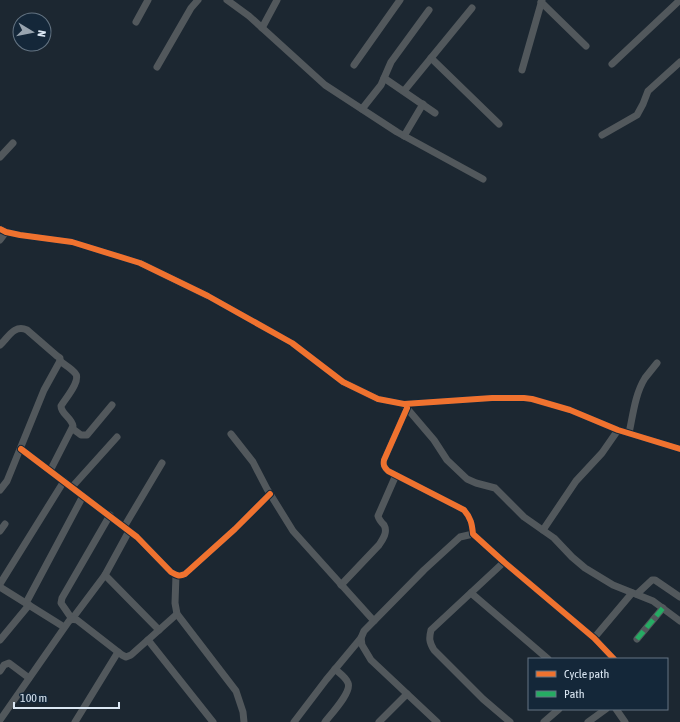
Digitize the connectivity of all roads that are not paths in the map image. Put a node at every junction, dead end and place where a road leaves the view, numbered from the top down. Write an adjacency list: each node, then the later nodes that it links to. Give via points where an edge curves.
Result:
1 (148, 0): 10 (street)
2 (198, 0): 17 (street)
3 (227, 0): 11 (street)
4 (277, 0): 11 (street)
5 (400, 0): 16 (street)
6 (680, 0): 15 (street)
7 (541, 1): 12 (street); 18 (street)
8 (472, 8): 13 (street)
9 (429, 10): 19 (street, via 391,62)
10 (136, 22)
11 (262, 28): 22 (street, via 325,84)
12 (586, 46)
13 (431, 58): 20 (street); 24 (street)
14 (680, 62): 25 (street, via 648,91 636,114)
15 (612, 64)
16 (354, 65)
17 (157, 67)
18 (522, 70)
19 (384, 78): 20 (street); 22 (street)
20 (404, 91): 21 (street)
21 (423, 104): 23 (street); 26 (street)
22 (362, 109): 26 (street)
23 (435, 113)
24 (499, 124)
25 (602, 135)
26 (404, 136): 29 (street)
27 (13, 143): 28 (street)
28 (0, 157)
29 (483, 179)
30 (3, 230): 31 (street); 36 (street, via 72,242 140,262 292,343 343,382 378,399)
31 (0, 240)
32 (0, 345): 33 (street, via 14,331 22,328 60,358)
33 (60, 361): 37 (street, via 76,373 77,377 61,406 62,411 72,422); 42 (street, via 44,390)
34 (657, 363): 39 (street, via 639,391)
35 (112, 405): 37 (street, via 87,435 80,435)
36 (406, 406): 38 (street, via 492,398 524,398 570,410); 46 (street, via 383,464 388,471); 55 (street, via 458,471 472,482 494,488 524,517)
37 (73, 429): 45 (street)
38 (618, 430): 39 (street); 55 (street, via 602,453 576,481)
39 (630, 433): 43 (street)
40 (231, 434): 50 (street, via 249,455)
41 (117, 437): 48 (street)
42 (21, 449): 45 (street); 49 (street, via 7,481)
43 (680, 449)
44 (162, 463): 54 (street)
45 (50, 471): 47 (street)
46 (396, 475): 57 (street, via 464,510 469,515); 61 (street, via 378,516 386,530 383,538)
47 (64, 481): 48 (street); 62 (street)
48 (72, 487): 51 (street)
49 (0, 490)
50 (270, 494): 60 (street, via 185,574); 61 (street, via 293,531)
51 (83, 496): 52 (street); 66 (street)
52 (110, 516): 54 (street); 69 (street, via 62,598 61,603)
53 (5, 524): 56 (street)
54 (127, 529): 59 (street); 60 (street)
55 (542, 530): 64 (street, via 585,568)
56 (0, 531)
57 (473, 534): 58 (street); 70 (street, via 460,537)
58 (504, 562): 63 (street); 75 (street)
59 (105, 575): 69 (street); 73 (street)
60 (176, 575): 68 (street)
61 (341, 585): 70 (street)
62 (0, 586): 66 (street)
63 (471, 593): 80 (street); 97 (street, via 432,630 430,643 483,699)
64 (635, 594): 65 (street, via 655,580); 67 (street); 75 (street)
65 (680, 597)
66 (28, 604): 72 (street); 77 (street)
67 (663, 608): 71 (street); 76 (street)
68 (177, 614): 73 (street); 92 (street, via 236,691)
69 (72, 619): 72 (street); 79 (street)
70 (374, 621): 74 (street)
71 (680, 621)
72 (64, 627): 84 (street)
73 (159, 630): 78 (street)
74 (361, 638): 82 (street); 85 (street, via 371,660)
75 (594, 638): 81 (street)
76 (637, 639)
77 (0, 640)
78 (148, 640): 79 (street, via 131,655 126,657); 91 (street)
79 (118, 652): 90 (street)
80 (547, 658)
81 (613, 658)
82 (335, 669): 93 (street); 94 (street, via 349,687)
83 (0, 671): 84 (street, via 9,663)
84 (29, 678): 89 (street)
85 (407, 694): 95 (street); 96 (street)
86 (558, 710): 98 (street)
87 (605, 710): 99 (street)
88 (617, 710): 100 (street)
89 (0, 720)
90 (74, 722)
91 (213, 722)
92 (244, 722)
93 (294, 722)
94 (325, 722)
95 (379, 722)
96 (437, 722)
97 (510, 722)
98 (544, 722)
99 (588, 722)
100 (625, 722)

